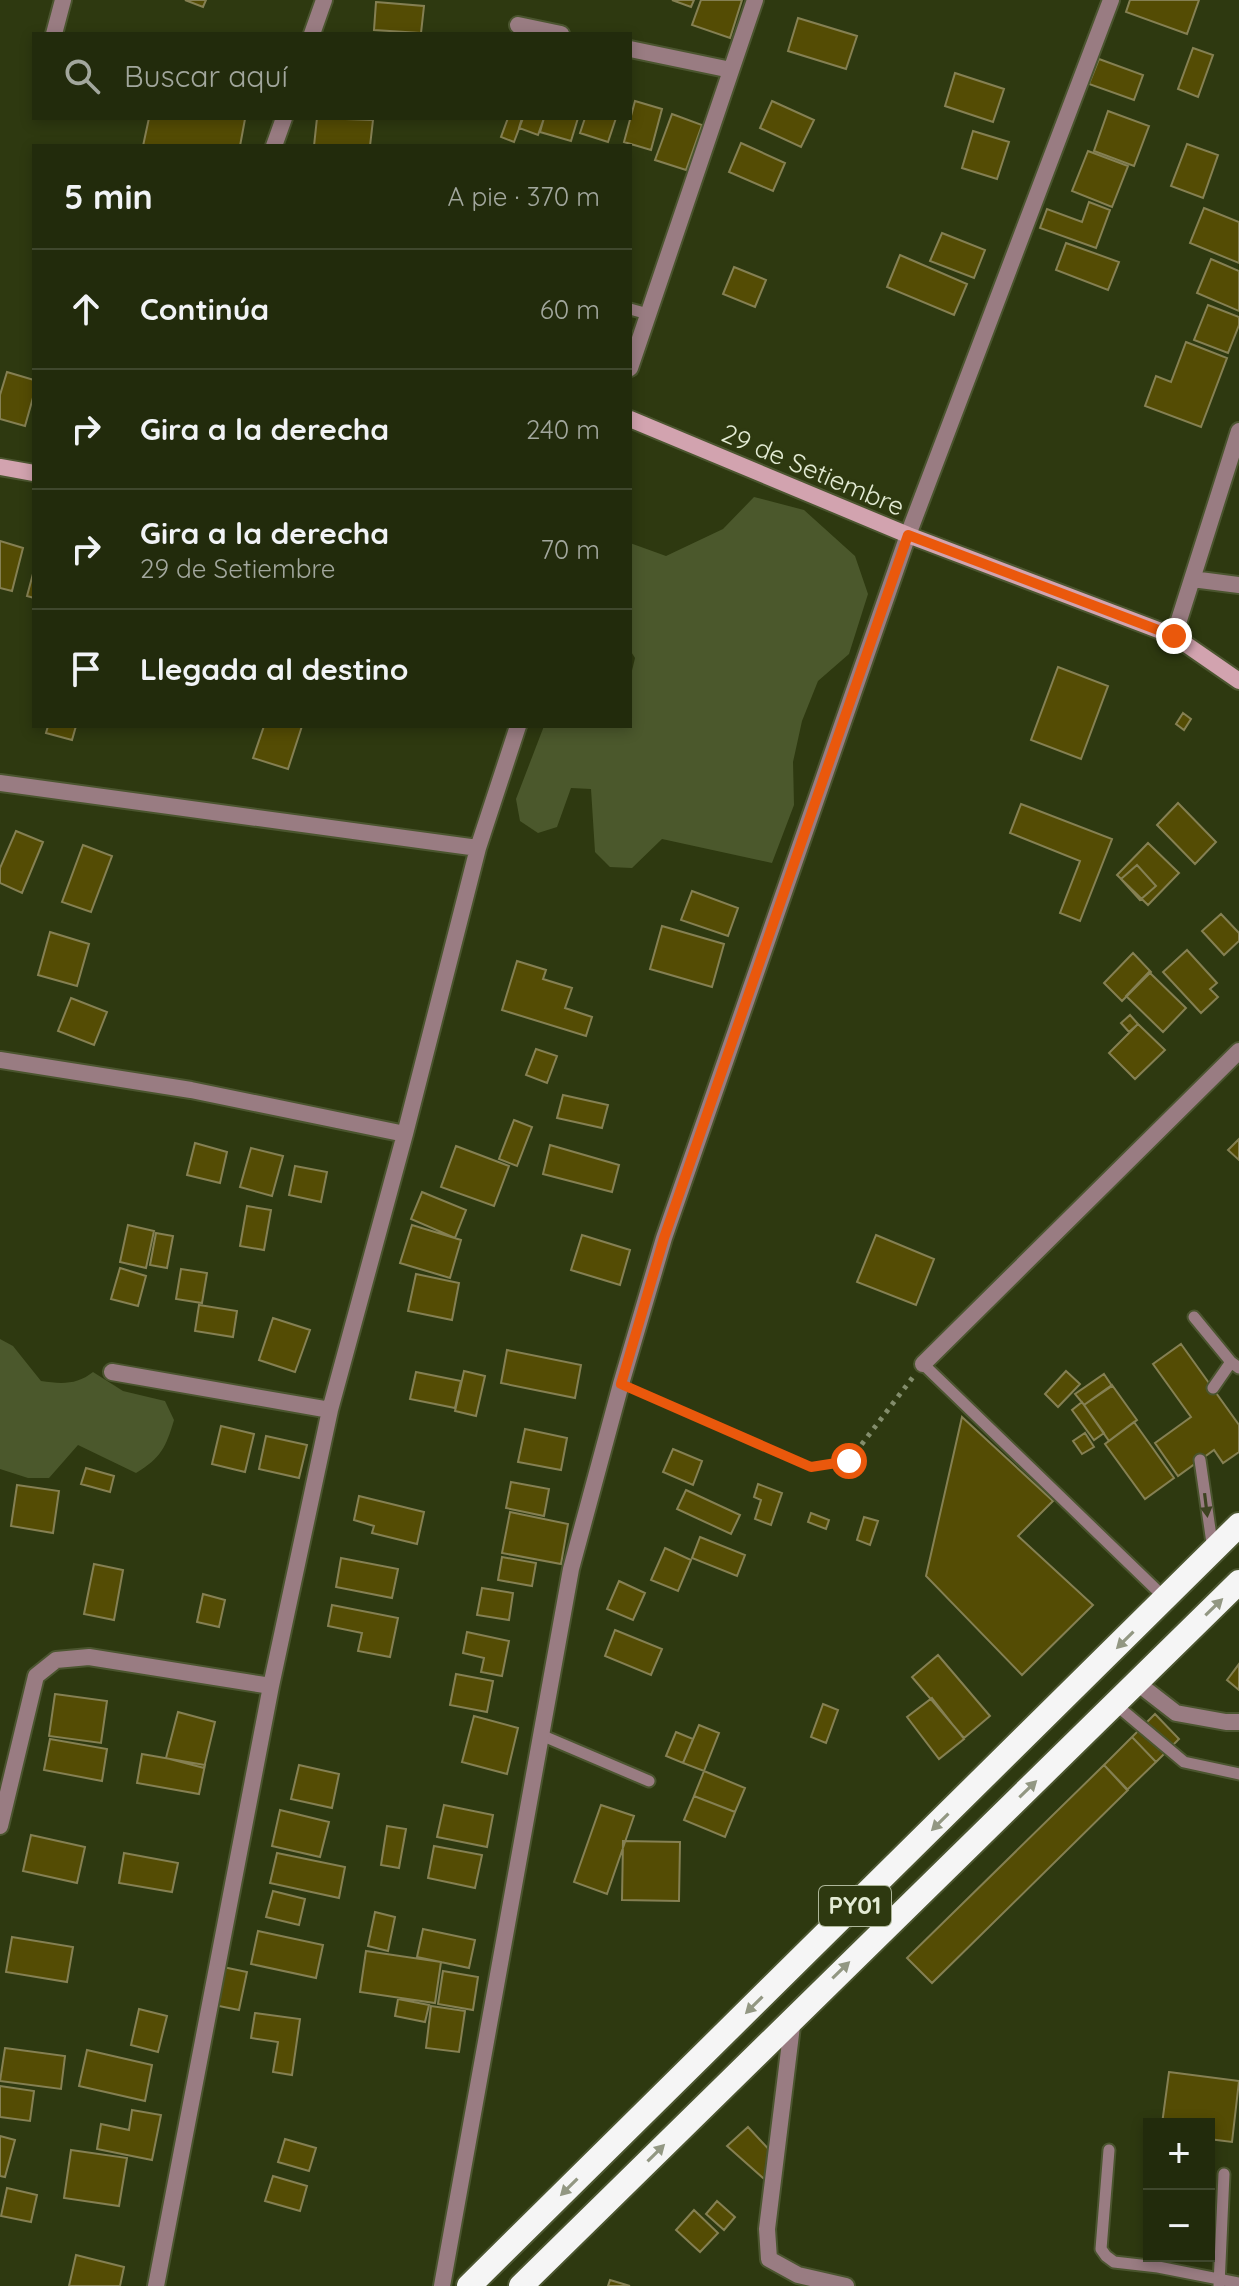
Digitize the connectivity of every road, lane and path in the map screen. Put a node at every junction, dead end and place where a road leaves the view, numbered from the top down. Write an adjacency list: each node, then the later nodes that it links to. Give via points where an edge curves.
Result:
1 (63, 0): 6 (street)
2 (324, 0): 7 (street)
3 (755, 0): 10 (street)
4 (1111, 0): 20 (street)
5 (518, 25): 8 (street)
6 (55, 32)
7 (313, 32)
8 (551, 32)
9 (632, 49): 10 (street)
10 (731, 70): 14 (street)
11 (283, 120): 12 (street)
12 (275, 144)
13 (632, 310): 14 (lane)
14 (648, 314): 15 (street)
15 (632, 362)
16 (632, 420): 20 (street, 29 de Setiembre)
17 (1239, 431): 21 (street)
18 (0, 467): 19 (street)
19 (32, 473)
20 (908, 535): 23 (street, 29 de Setiembre); 35 (street, via 669,1223)
21 (1192, 579): 22 (street); 23 (street)
22 (1239, 585)
23 (1174, 636): 24 (street, 29 de Setiembre)
24 (1239, 681)
25 (517, 728): 27 (street)
26 (0, 783): 27 (street)
27 (478, 848): 30 (street)
28 (1239, 1051): 32 (street)
29 (0, 1060): 30 (street, via 191,1090)
30 (405, 1134): 37 (street)
31 (1194, 1317): 33 (lane)
32 (923, 1364): 35 (path, via 849,1461 811,1467); 42 (lane)
33 (1235, 1365): 36 (lane)
34 (112, 1372): 37 (street)
35 (621, 1384): 47 (street, via 571,1569)
36 (1213, 1388)
37 (330, 1410): 44 (street)
38 (1200, 1460): 40 (lane, one-way to 40)
39 (1239, 1525): 40 (highway, PY01)
40 (1214, 1551): 42 (highway, PY01)
41 (1239, 1582): 43 (highway, PY01, one-way to 41)
42 (1166, 1599): 60 (highway, PY01, one-way to 60)
43 (1136, 1682): 45 (highway, PY01); 46 (street, via 1176,1713)
44 (271, 1686): 50 (street, via 89,1657 56,1660 36,1676); 58 (street)
45 (1115, 1704): 48 (lane, via 1184,1762); 51 (highway, PY01, one-way to 45)
46 (1239, 1722)
47 (541, 1735): 49 (lane); 59 (street)
48 (1239, 1774)
49 (649, 1781)
50 (0, 1826)
51 (793, 2017): 61 (highway, PY01, one-way to 51); 62 (street, via 767,2229 769,2259 798,2275)
52 (1109, 2150): 54 (lane, via 1101,2249 1114,2262)
53 (1224, 2174): 56 (lane)
54 (1143, 2262)
55 (1158, 2262): 56 (lane)
56 (1219, 2283): 57 (lane)
57 (1239, 2283)
58 (156, 2286)
59 (442, 2286)
60 (469, 2286)
61 (521, 2286)
62 (846, 2286)

